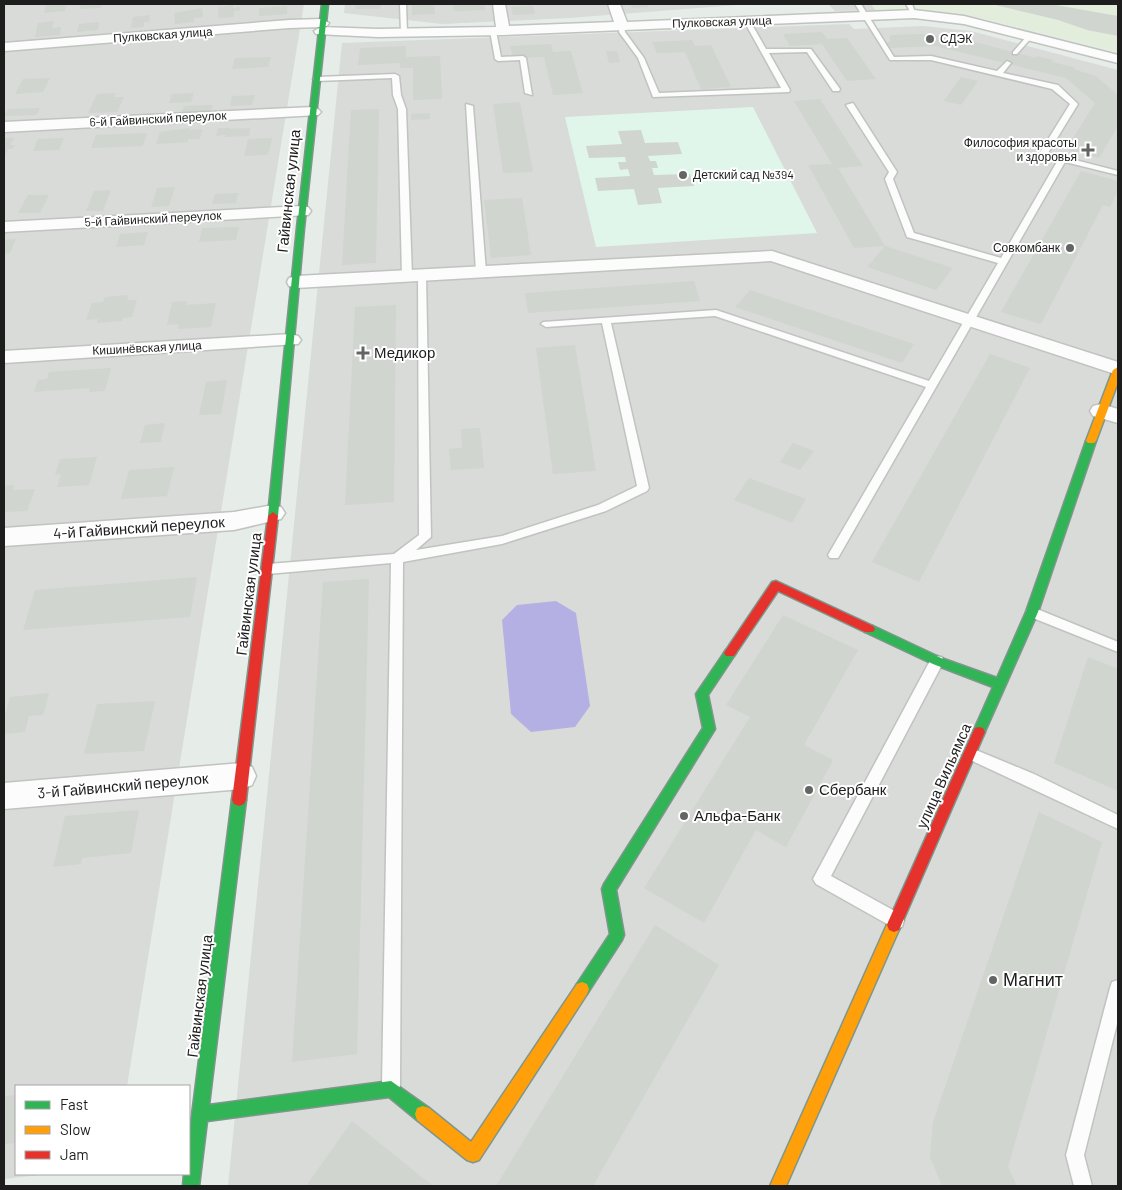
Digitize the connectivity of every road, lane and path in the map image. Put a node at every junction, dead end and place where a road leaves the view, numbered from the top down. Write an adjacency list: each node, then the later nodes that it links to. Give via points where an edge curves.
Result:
1 (325, 4): 9 (street, Гайвинская улица)
2 (403, 4): 11 (lane)
3 (499, 4): 10 (street)
4 (614, 4): 8 (street)
5 (861, 9): 6 (street, Пулковская улица); 7 (street, Пулковская улица); 18 (lane, via 892,60 931,58)
6 (912, 9): 12 (street, Пулковская улица)
7 (744, 16): 8 (street, Пулковская улица); 14 (lane)
8 (622, 26): 10 (street, Пулковская улица); 14 (lane, via 622,32 641,58 656,95 786,90)
9 (322, 27): 11 (street, Пулковская улица); 13 (street, Пулковская улица, via 289,24); 19 (street, Гайвинская улица)
10 (498, 31): 11 (street, Пулковская улица); 21 (lane, via 498,59 523,58)
11 (404, 33)
12 (1030, 36): 15 (lane); 16 (street, Пулковская улица)
13 (4, 47)
14 (763, 51): 20 (lane, via 810,50)
15 (1015, 53)
16 (1118, 59)
17 (1007, 63): 18 (lane)
18 (998, 74): 26 (lane, via 1055,87 1074,104 1043,154)
19 (317, 79): 24 (street, Гайвинская улица); 32 (lane, via 395,76 402,109)
20 (836, 89)
21 (529, 92)
22 (850, 105): 30 (lane, via 893,172 889,179 910,235)
23 (469, 106): 31 (lane)
24 (313, 112): 25 (street, 6-й Гайвинский переулок); 28 (street, Гайвинская улица)
25 (4, 127)
26 (1063, 159): 27 (lane); 30 (lane)
27 (1118, 173)
28 (302, 211): 29 (street, 5-й Гайвинский переулок); 33 (street, Гайвинская улица)
29 (4, 227)
30 (1005, 262): 35 (lane)
31 (481, 272): 32 (street); 35 (street, via 772,256)
32 (414, 276): 33 (street); 45 (lane, via 425,537)
33 (296, 282): 37 (street, Гайвинская улица)
34 (606, 321): 36 (lane); 40 (lane, via 716,313); 45 (lane, via 643,488 602,508 502,540)
35 (971, 321): 39 (street); 40 (lane)
36 (546, 324)
37 (291, 340): 38 (street, Кишинёвская улица); 42 (street, Гайвинская улица)
38 (4, 357)
39 (1118, 370): 41 (street, улица Вильямса)
40 (932, 386): 44 (lane)
41 (1110, 414): 47 (street, улица Вильямса)
42 (273, 513): 43 (street, 4-й Гайвинский переулок, via 234,521); 46 (street, Гайвинская улица)
43 (4, 537)
44 (834, 556)
45 (397, 558): 46 (lane); 57 (lane)
46 (268, 569): 52 (street, Гайвинская улица)
47 (1032, 612): 48 (lane); 50 (street, улица Вильямса)
48 (1118, 647)
49 (938, 661): 50 (street); 55 (lane, via 821,879); 57 (street, via 776,585 702,694 708,729 609,889 617,935 473,1154)
50 (1000, 684): 51 (street, улица Вильямса)
51 (970, 754): 54 (lane); 55 (street, улица Вильямса)
52 (242, 776): 53 (street, 3-й Гайвинский переулок); 58 (street, Гайвинская улица)
53 (4, 796)
54 (1118, 822)
55 (896, 921): 60 (street, улица Вильямса)
56 (1118, 988): 61 (lane, via 1075,1155)
57 (391, 1089): 58 (street)
58 (200, 1114): 59 (street, Гайвинская улица)
59 (192, 1186)
60 (778, 1186)
61 (1083, 1186)

